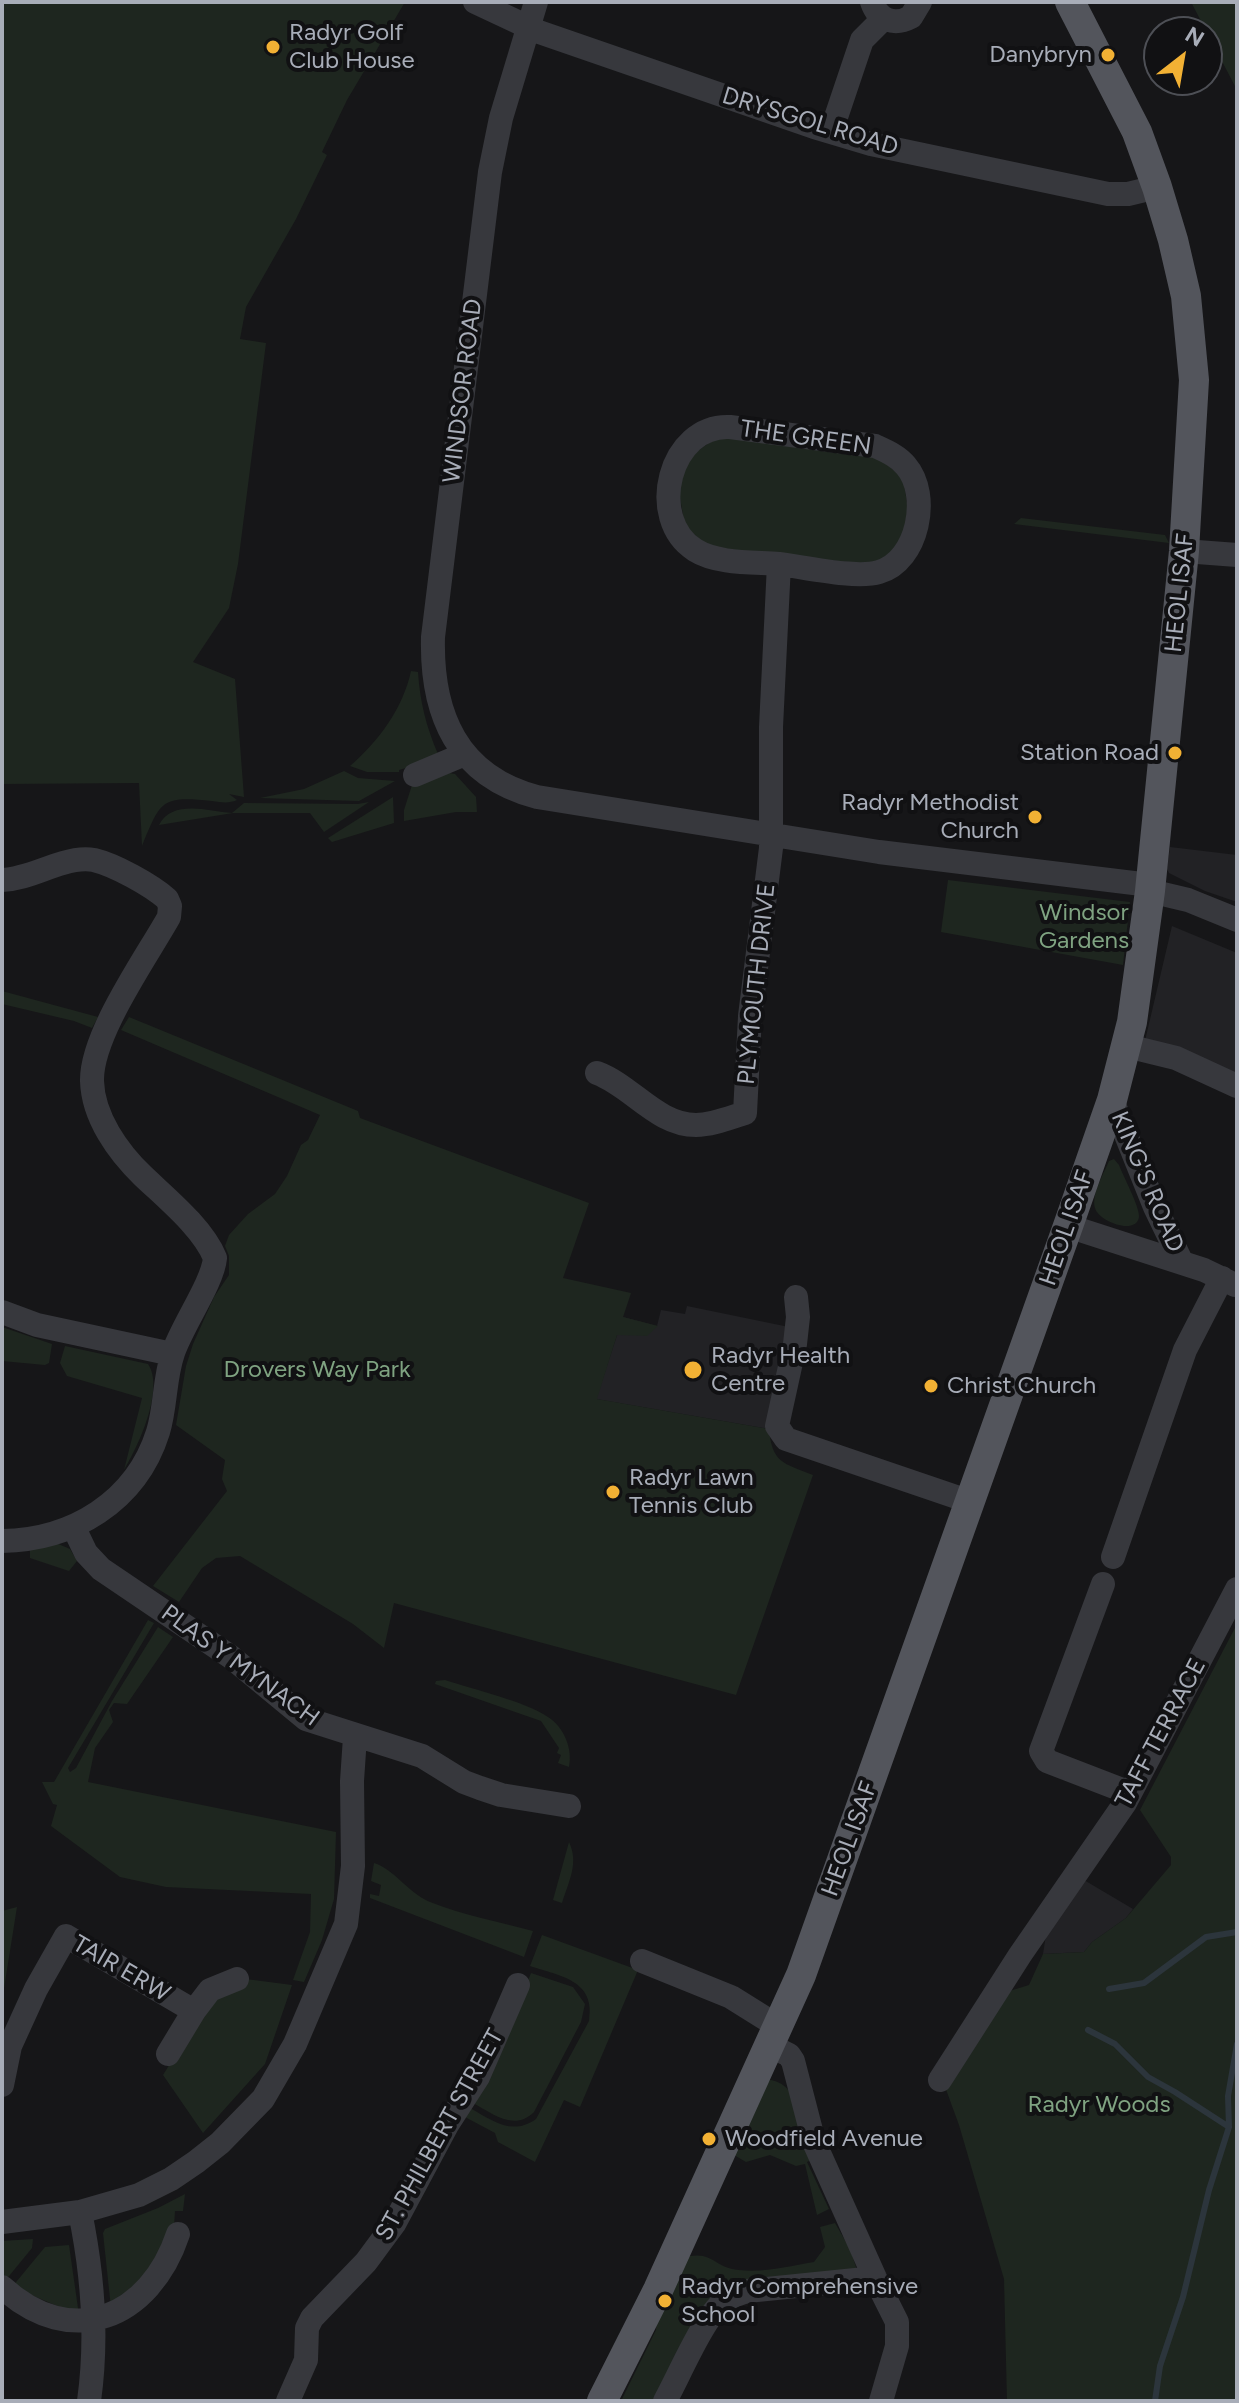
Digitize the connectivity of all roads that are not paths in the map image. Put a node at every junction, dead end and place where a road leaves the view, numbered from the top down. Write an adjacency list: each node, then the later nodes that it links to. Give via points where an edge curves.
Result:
1 (475, 2): 6 (street, DRYSGOL ROAD)
2 (536, 2): 6 (street, WINDSOR ROAD)
3 (920, 2): 5 (street, via 903,21)
4 (1070, 2): 8 (main road, HEOL ISAF, via 1137,132)
5 (878, 10): 7 (street, via 862,40)
6 (529, 26): 7 (street, DRYSGOL ROAD); 12 (street, WINDSOR ROAD, via 490,172 433,637 437,698)
7 (831, 132): 8 (street, DRYSGOL ROAD, via 1108,194)
8 (1157, 187): 9 (main road, HEOL ISAF, via 1179,260 1192,351)
9 (1184, 551): 10 (street); 16 (main road, HEOL ISAF)
10 (1237, 555)
11 (779, 564): 11 (street, THE GREEN, via 705,555 679,535 670,513 674,464 698,434 730,427 875,446 905,464 915,484 917,514 912,540 887,569 864,574); 14 (street)
12 (465, 754): 13 (street); 14 (street, WINDSOR ROAD, via 497,782 528,794)
13 (415, 775)
14 (772, 835): 16 (street, WINDSOR ROAD); 19 (street, PLYMOUTH DRIVE, via 750,1016 745,1113 681,1124)
15 (2, 880): 27 (street, via 95,860 159,893 170,906 169,917 108,1027 92,1081 97,1109 111,1136 215,1258)
16 (1150, 888): 17 (street); 18 (main road, HEOL ISAF)
17 (1237, 920)
18 (1127, 1046): 20 (street, via 1176,1058); 21 (main road, HEOL ISAF)
19 (597, 1073)
20 (1237, 1086)
21 (1112, 1100): 22 (main road, HEOL ISAF); 23 (street, KING'S ROAD)
22 (1068, 1226): 23 (street, KING'S ROAD); 28 (main road, HEOL ISAF)
23 (1182, 1263): 24 (street, KING'S ROAD)
24 (1230, 1282): 31 (street, via 1185,1350)
25 (796, 1297): 28 (street, via 795,1344 777,1426 781,1434)
26 (2, 1312): 27 (street, via 61,1331)
27 (172, 1354): 29 (street, via 163,1415 150,1451 124,1489)
28 (971, 1502): 41 (main road, HEOL ISAF)
29 (74, 1528): 30 (street, via 37,1539); 34 (street, PLAS Y MYNACH, via 101,1569 231,1657 306,1719)
30 (2, 1541)
31 (1113, 1557)
32 (1103, 1584): 35 (street, via 1041,1751 1047,1761)
33 (1237, 1589): 35 (street, TAFF TERRACE)
34 (355, 1737): 36 (street, PLAS Y MYNACH, via 422,1756 490,1792); 45 (street, via 353,1866 346,1924 280,2073 242,2123 196,2162 139,2195)
35 (1130, 1793): 43 (street, TAFF TERRACE)
36 (569, 1806)
37 (642, 1961): 41 (street, via 731,1997)
38 (237, 1979): 40 (street, TAIR ERW, via 210,1990)
39 (518, 1985): 52 (street, ST. PHILBERT STREET, via 478,2077 394,2224 312,2318 306,2360)
40 (194, 2011): 42 (street, TAIR ERW); 44 (street, TAIR ERW, via 66,1936 10,2046)
41 (775, 2037): 48 (street, via 793,2061 814,2142); 53 (main road, HEOL ISAF)
42 (168, 2054)
43 (940, 2080)
44 (2, 2085)
45 (80, 2212): 46 (street); 50 (street)
46 (2, 2222)
47 (178, 2234): 50 (street, via 167,2264 148,2289 125,2308)
48 (875, 2278): 54 (street, via 734,2295 712,2315); 55 (street, via 899,2336)
49 (2, 2287): 50 (street, via 48,2315)
50 (95, 2319): 51 (street)
51 (89, 2401)
52 (288, 2401)
53 (602, 2401)
54 (665, 2401)
55 (881, 2401)

